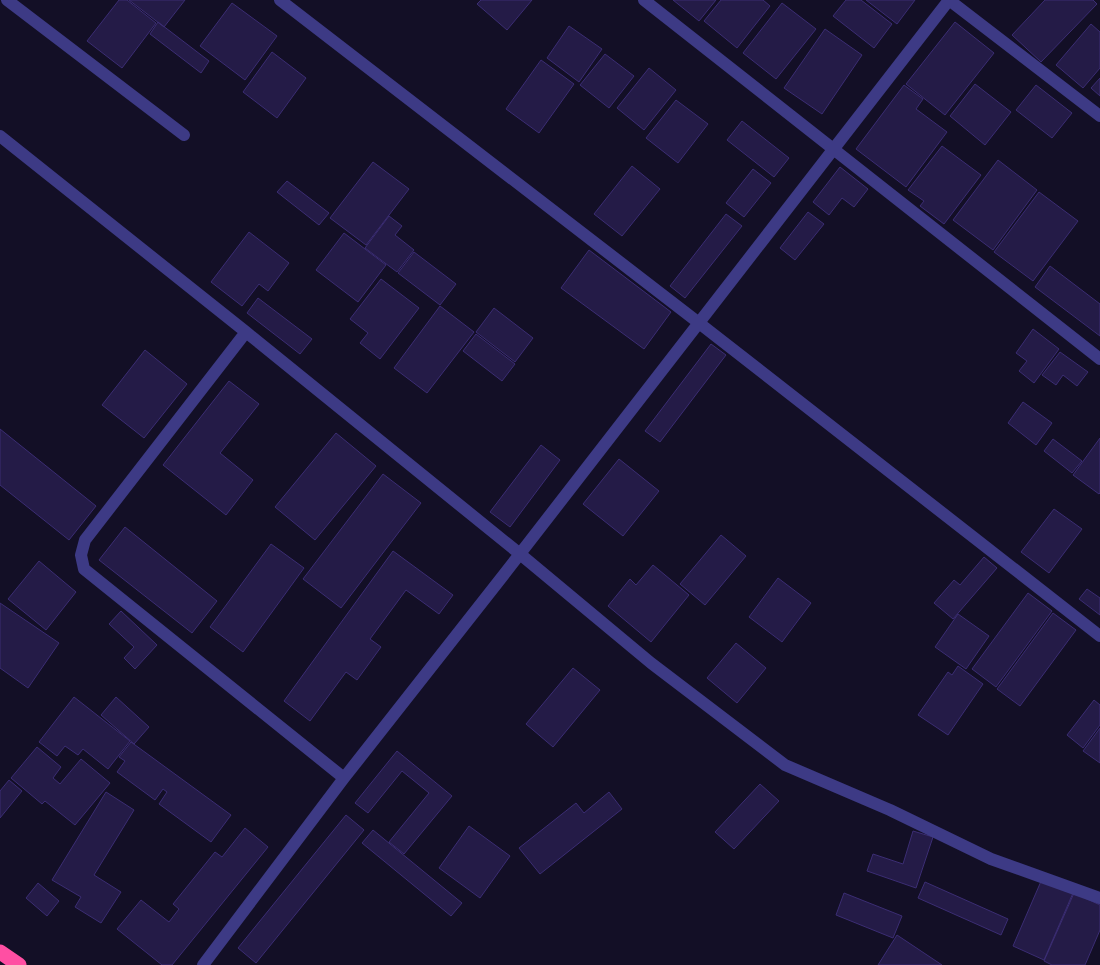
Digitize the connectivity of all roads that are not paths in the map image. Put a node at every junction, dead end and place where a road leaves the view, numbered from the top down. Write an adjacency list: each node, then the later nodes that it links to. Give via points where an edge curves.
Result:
1 (7, 0): 5 (street)
2 (280, 0): 8 (street)
3 (644, 0): 7 (street)
4 (1100, 116): 7 (street, via 949,0)
5 (184, 135)
6 (0, 136): 9 (street)
7 (833, 149): 8 (street); 10 (street)
8 (699, 323): 11 (street); 12 (street)
9 (246, 332): 11 (street); 13 (street, via 85,540 81,555 84,569)
10 (1100, 358)
11 (520, 554): 13 (street); 14 (street, via 651,663 785,765 992,859)
12 (1100, 636)
13 (344, 778): 17 (street)
14 (1100, 898)
15 (0, 952): 16 (highway)
16 (19, 965)
17 (203, 965)

